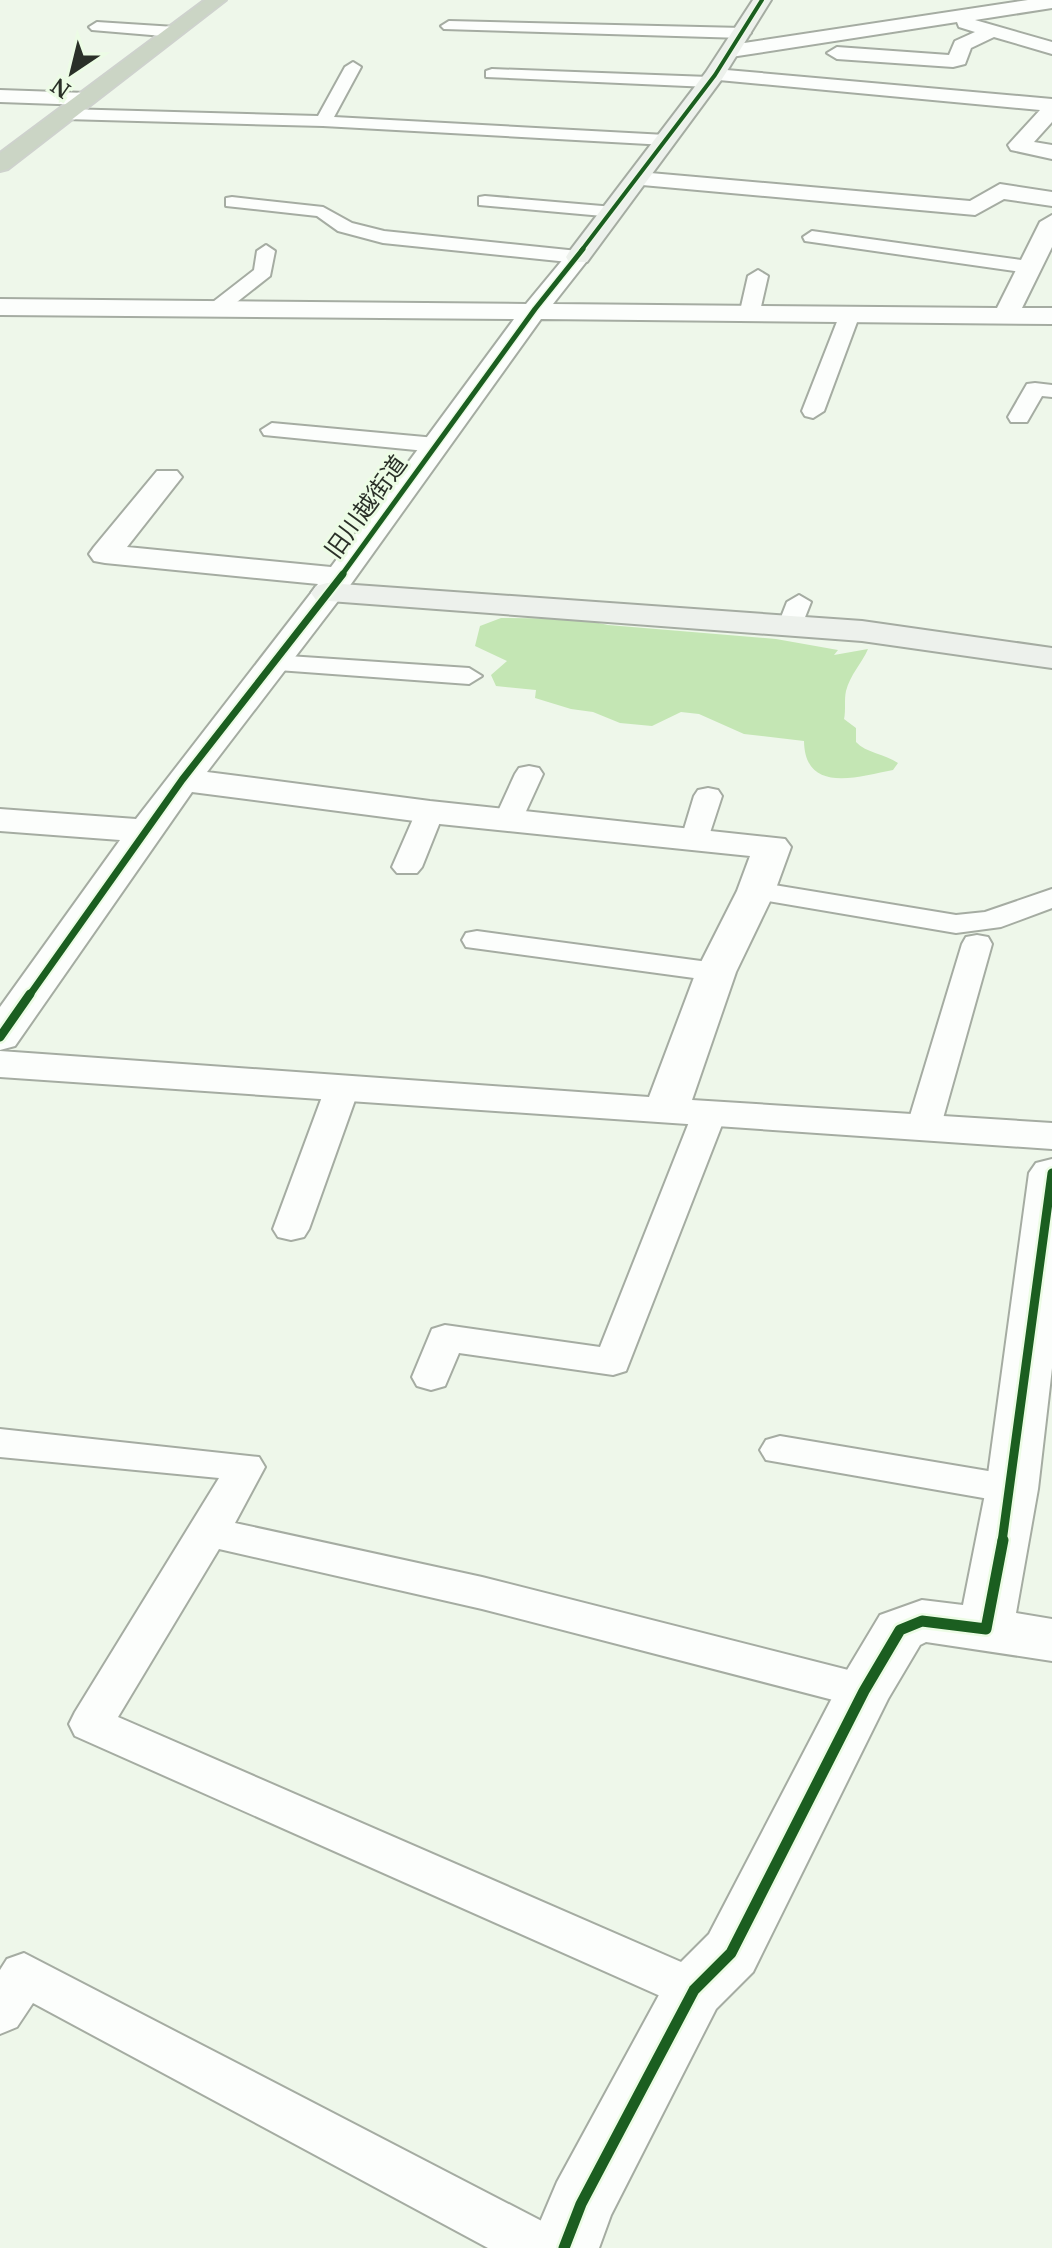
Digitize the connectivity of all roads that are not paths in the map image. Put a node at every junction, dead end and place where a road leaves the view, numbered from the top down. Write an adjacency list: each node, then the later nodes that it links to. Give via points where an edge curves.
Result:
1 (217, 0): 8 (highway)
2 (762, 0): 9 (street, 旧川越街道)
3 (1052, 2): 4 (street)
4 (949, 18): 7 (street); 10 (street)
5 (449, 26): 9 (lane)
6 (97, 27): 8 (lane)
7 (992, 31): 10 (street, via 962,45 953,61 802,51); 11 (street)
8 (175, 32): 16 (highway)
9 (737, 42): 10 (street); 14 (street, 旧川越街道)
10 (792, 42)
11 (1052, 48)
12 (353, 67): 19 (lane)
13 (492, 74): 14 (lane)
14 (712, 78): 17 (street, via 970,95); 20 (street, 旧川越街道)
15 (0, 96): 16 (street)
16 (86, 99): 18 (highway)
17 (1052, 107): 21 (street, via 1019,145)
18 (65, 114): 19 (lane); 22 (highway)
19 (323, 121): 20 (lane)
20 (666, 140): 23 (street, 旧川越街道)
21 (1052, 152)
22 (0, 164)
23 (639, 179): 24 (street, via 975,208 1000,191); 27 (street, 旧川越街道)
24 (1052, 199)
25 (485, 201): 27 (lane)
26 (232, 202): 31 (lane, via 323,212 345,227 383,237)
27 (614, 212): 31 (street, 旧川越街道)
28 (1052, 222): 32 (street)
29 (812, 237): 32 (lane)
30 (266, 251): 35 (lane, via 263,272)
31 (578, 257): 36 (street, 旧川越街道)
32 (1028, 267): 39 (street)
33 (758, 276): 37 (lane)
34 (0, 307): 35 (street)
35 (216, 309): 36 (street)
36 (535, 309): 37 (street); 45 (street, 旧川越街道)
37 (750, 311): 38 (street)
38 (850, 314): 39 (street); 42 (lane)
39 (1006, 315): 40 (street)
40 (1052, 316)
41 (1052, 391): 43 (lane, via 1035,389)
42 (813, 411)
43 (1019, 417)
44 (272, 430): 45 (lane)
45 (436, 445): 47 (street, 旧川越街道)
46 (167, 477): 47 (street, via 105,554)
47 (333, 585): 48 (street, via 795,613 921,646); 49 (street, 旧川越街道)
48 (1043, 661)
49 (273, 663): 50 (lane); 52 (street, 旧川越街道)
50 (469, 676)
51 (529, 774): 56 (lane)
52 (182, 780): 54 (street); 57 (street, 旧川越街道)
53 (708, 796): 58 (lane)
54 (430, 812): 56 (street); 59 (lane)
55 (0, 820): 57 (street)
56 (508, 820): 58 (street)
57 (145, 831): 65 (street, 旧川越街道)
58 (696, 839): 60 (street, via 772,847)
59 (407, 867)
60 (756, 891): 61 (lane, via 956,924 990,921); 64 (street)
61 (1052, 898)
62 (477, 940): 64 (lane)
63 (977, 944): 70 (lane)
64 (716, 972): 68 (street)
65 (0, 1037)
66 (0, 1064): 67 (street)
67 (343, 1086): 68 (street); 73 (lane)
68 (666, 1111): 69 (street)
69 (708, 1117): 70 (street); 74 (lane, via 613,1362 445,1338)
70 (923, 1129): 71 (street)
71 (1052, 1136)
72 (1052, 1173): 77 (street)
73 (291, 1229)
74 (431, 1377)
75 (0, 1443): 78 (lane, via 245,1467)
76 (780, 1450): 77 (lane)
77 (1012, 1489): 79 (street)
78 (209, 1532): 81 (lane, via 482,1593); 82 (lane, via 91,1724)
79 (986, 1629): 80 (street); 81 (street, via 922,1621 900,1630)
80 (1052, 1640)
81 (864, 1691): 82 (street, via 731,1953)
82 (694, 1990): 85 (street, via 581,2204)
83 (0, 2012): 84 (lane, via 24,1974)
84 (540, 2248)
85 (564, 2248)

